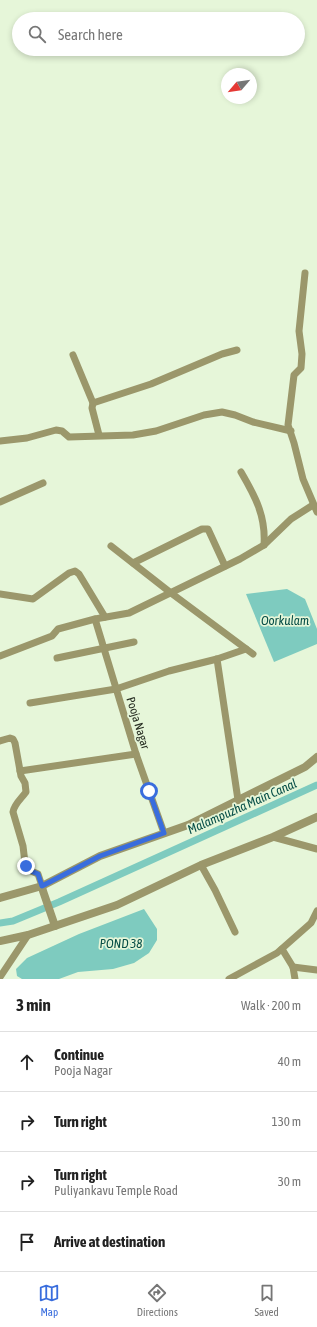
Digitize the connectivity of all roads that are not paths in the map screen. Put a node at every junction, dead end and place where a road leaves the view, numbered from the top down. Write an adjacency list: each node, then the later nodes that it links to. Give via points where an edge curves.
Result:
1 (305, 273): 5 (street, via 299,331 301,368 294,375 288,425)
2 (237, 350): 4 (street, via 151,384)
3 (72, 355): 4 (street)
4 (93, 403): 6 (street)
5 (291, 432): 6 (street, via 222,412 156,431 133,435); 11 (street, via 303,479)
6 (99, 435): 7 (street, via 69,437 56,430 27,438)
7 (0, 441)
8 (241, 472): 12 (street, via 257,501 265,532)
9 (43, 483): 10 (street)
10 (0, 502)
11 (315, 508): 12 (street, via 291,519)
12 (264, 545): 15 (street)
13 (110, 546): 14 (street)
14 (133, 563): 15 (street, via 202,529 208,529); 16 (street)
15 (225, 566): 16 (street)
16 (171, 593): 18 (street, via 129,614); 22 (street)
17 (0, 594): 18 (street, via 33,600 75,571)
18 (105, 617): 19 (street)
19 (95, 619): 21 (street, Pooja Nagar); 24 (street, via 58,629 52,636)
20 (134, 642): 21 (street)
21 (104, 649): 25 (street); 27 (street, Pooja Nagar)
22 (246, 649): 23 (street); 26 (street)
23 (253, 654)
24 (0, 656)
25 (57, 658)
26 (217, 659): 27 (street); 33 (street)
27 (116, 689): 28 (street); 30 (street, Pooja Nagar)
28 (30, 703)
29 (0, 741): 32 (street, via 13,739)
30 (136, 754): 32 (street); 35 (street, Pooja Nagar)
31 (317, 757): 33 (street, via 305,767)
32 (20, 771): 39 (street, via 26,792 14,806 13,812 25,863 29,870 38,874)
33 (238, 800): 35 (street, via 188,825)
34 (317, 817): 36 (street)
35 (164, 833): 39 (street, via 100,856)
36 (273, 837): 37 (street); 38 (street)
37 (317, 849)
38 (201, 865): 42 (street, via 117,905); 43 (street, via 216,890)
39 (42, 886): 40 (street); 42 (street)
40 (0, 898)
41 (317, 911): 46 (street, via 311,923)
42 (54, 923): 44 (street)
43 (235, 932)
44 (28, 935): 45 (street); 49 (street)
45 (0, 941)
46 (282, 949): 47 (street); 50 (street)
47 (293, 967): 48 (street); 51 (street)
48 (317, 970)
49 (0, 977)
50 (229, 979)
51 (295, 979)

